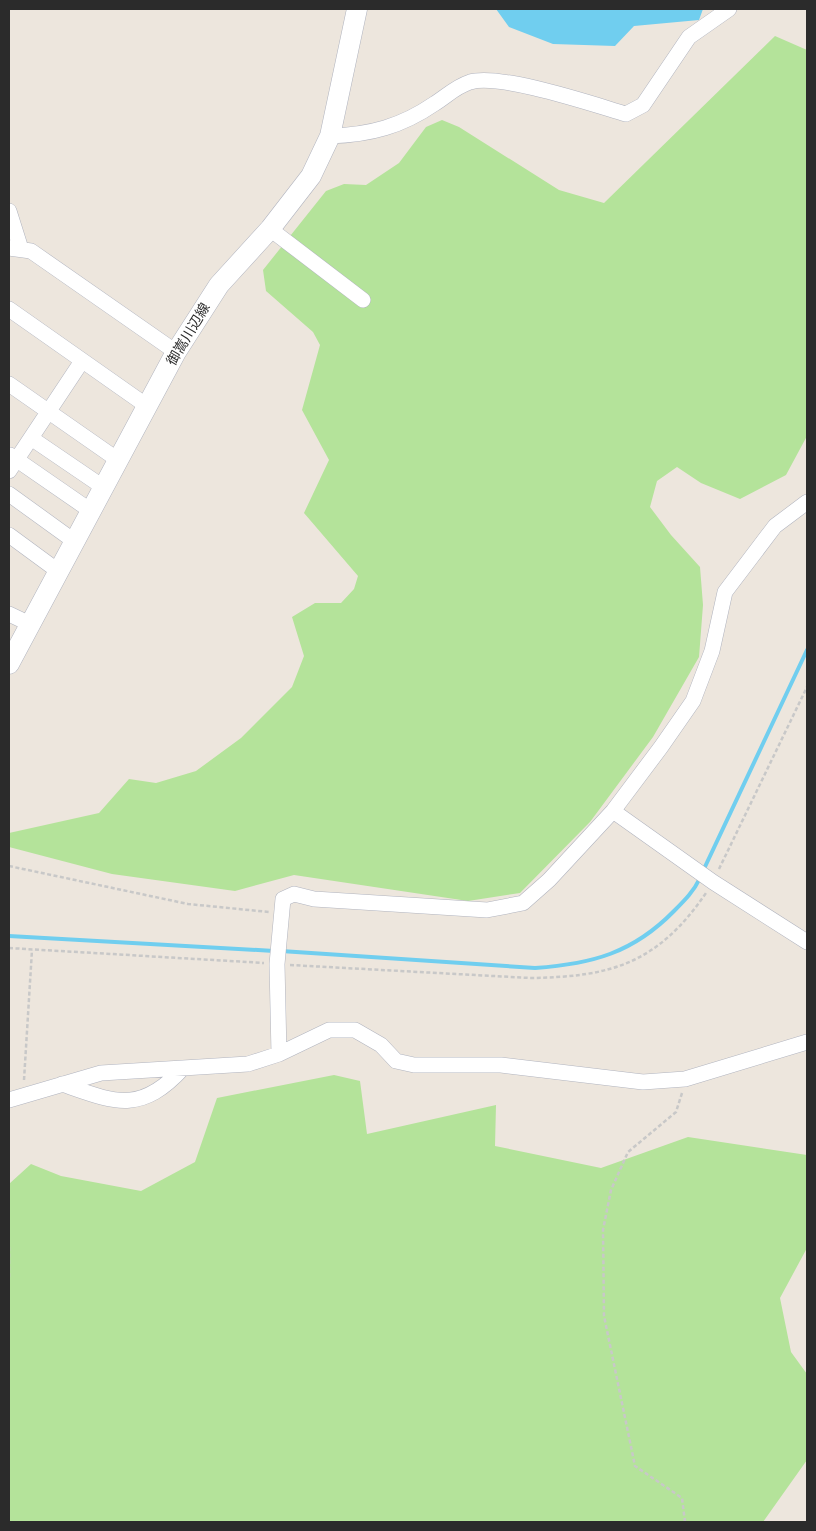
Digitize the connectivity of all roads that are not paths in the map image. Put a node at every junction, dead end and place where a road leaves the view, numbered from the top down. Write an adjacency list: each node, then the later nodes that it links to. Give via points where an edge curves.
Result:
1 (357, 9): 3 (main road, 御嵩川辺線)
2 (729, 9): 3 (street, via 689,37 643,105 626,114 529,87 472,81 394,126)
3 (330, 136): 5 (main road, 御嵩川辺線, via 311,176)
4 (9, 211): 6 (street)
5 (270, 229): 7 (street); 9 (main road, 御嵩川辺線, via 219,284)
6 (15, 248): 9 (street, via 31,251)
7 (363, 300)
8 (9, 309): 10 (street)
9 (176, 352): 12 (main road, 御嵩川辺線)
10 (82, 360): 12 (street); 13 (street)
11 (9, 384): 13 (street)
12 (147, 406): 15 (main road, 御嵩川辺線)
13 (49, 410): 14 (street); 15 (street)
14 (31, 438): 16 (street); 17 (street)
15 (118, 460): 17 (main road, 御嵩川辺線)
16 (11, 462): 20 (street)
17 (103, 487): 20 (main road, 御嵩川辺線)
18 (9, 494): 22 (street)
19 (807, 502): 27 (street, via 775,526 725,592 712,651 693,702)
20 (91, 511): 22 (main road, 御嵩川辺線)
21 (9, 535): 23 (street)
22 (74, 541): 23 (main road, 御嵩川辺線)
23 (58, 571): 25 (main road, 御嵩川辺線)
24 (9, 614): 25 (street)
25 (30, 624): 26 (main road, 御嵩川辺線)
26 (9, 664)
27 (613, 811): 28 (street, via 713,882); 30 (street, via 549,880 523,903 487,910 314,899 294,894 283,899 277,964)
28 (807, 942)
29 (807, 1042): 30 (street, via 685,1079 643,1082 502,1065 414,1066 396,1060 381,1045 355,1030 329,1030)
30 (279, 1054): 31 (street, via 248,1064)
31 (182, 1068): 32 (street, via 101,1073); 32 (street, via 173,1078 136,1101 108,1100)
32 (62, 1084): 33 (street)
33 (16, 1098)

